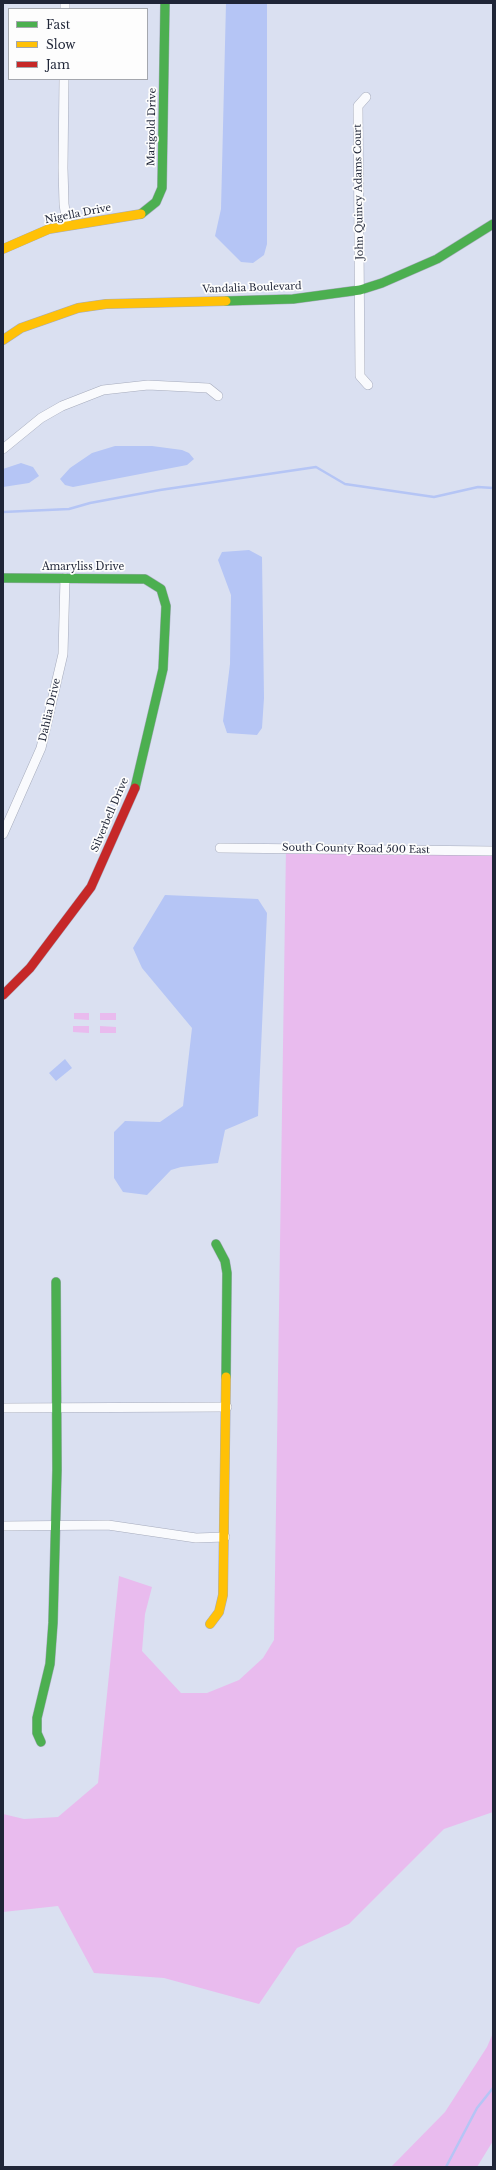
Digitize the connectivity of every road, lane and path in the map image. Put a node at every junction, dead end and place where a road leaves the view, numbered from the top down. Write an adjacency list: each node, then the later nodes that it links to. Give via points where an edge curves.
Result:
1 (165, 3): 4 (street, Marigold Drive, via 162,188)
2 (64, 80): 6 (street, via 63,168)
3 (366, 97): 8 (street, John Quincy Adams Court, via 358,106)
4 (156, 202): 6 (street, Nigella Drive, via 143,214)
5 (493, 224): 8 (street, Vandalia Boulevard, via 437,259)
6 (67, 225): 7 (street, Nigella Drive, via 49,229)
7 (3, 249)
8 (360, 290): 9 (street, Vandalia Boulevard, via 293,299 106,304 78,308 48,317 21,328); 10 (street, John Quincy Adams Court, via 360,376)
9 (3, 340)
10 (368, 385)
11 (218, 396): 12 (street, via 208,388 148,385 103,390 62,406 41,418)
12 (3, 449)
13 (3, 578): 14 (street, Amaryliss Drive)
14 (65, 578): 15 (street, Amaryliss Drive, via 145,579); 16 (street, Dahlia Drive, via 62,654 41,748)
15 (161, 589): 19 (street, Silverbell Drive, via 166,606 163,670 137,783 91,887 30,968)
16 (3, 834)
17 (220, 848): 18 (street, South County Road 500 East)
18 (493, 851)
19 (3, 995)
20 (216, 1244): 24 (street, via 225,1262 227,1273)
21 (56, 1282): 23 (street)
22 (5, 1407): 23 (street)
23 (57, 1407): 24 (street); 25 (street)
24 (227, 1407): 27 (street)
25 (56, 1525): 26 (street); 27 (street, via 108,1524 196,1538); 29 (street, via 50,1664 37,1718 37,1733)
26 (3, 1526)
27 (225, 1537): 28 (street, via 223,1595 219,1612)
28 (210, 1624)
29 (41, 1742)

